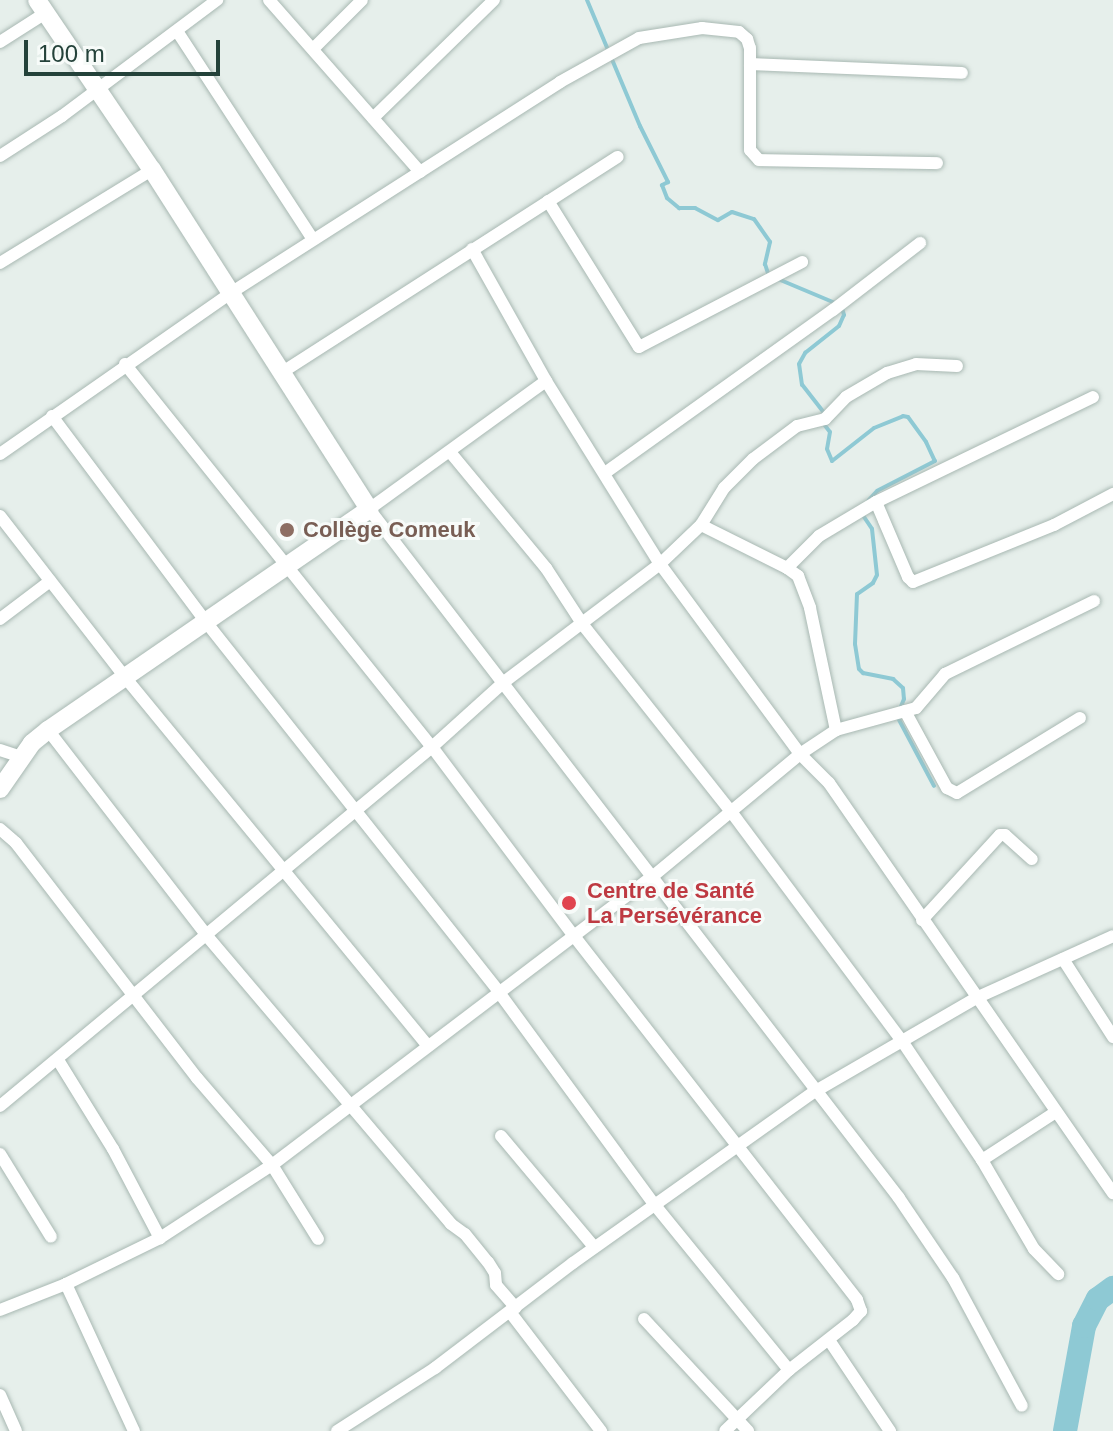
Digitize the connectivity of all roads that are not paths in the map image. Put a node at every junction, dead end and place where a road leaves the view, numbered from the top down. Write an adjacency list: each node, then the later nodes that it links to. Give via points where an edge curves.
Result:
1 (217, 0): 6 (street)
2 (269, 0): 8 (street)
3 (362, 0): 8 (street)
4 (494, 0): 12 (street)
5 (42, 6): 7 (street); 11 (main road)
6 (177, 31): 11 (street); 19 (street)
7 (0, 42)
8 (313, 49): 12 (street)
9 (750, 64): 10 (street); 15 (street, via 750,150 759,160); 17 (street, via 750,48 739,32 702,28 639,38)
10 (962, 73)
11 (98, 89): 13 (street); 16 (main road)
12 (373, 118): 17 (street)
13 (0, 156)
14 (618, 157): 18 (street)
15 (937, 163)
16 (152, 170): 23 (street); 24 (main road)
17 (420, 172): 19 (street)
18 (548, 201): 21 (street); 22 (street, via 639,347)
19 (313, 240): 24 (street)
20 (920, 243): 33 (street)
21 (472, 249): 27 (street); 28 (street)
22 (802, 262)
23 (0, 263)
24 (229, 294): 25 (street); 27 (main road)
25 (125, 364): 30 (street); 40 (street)
26 (957, 366): 38 (street, via 916,364 887,373 846,397 825,419 797,426 724,488)
27 (281, 373): 36 (main road)
28 (546, 381): 31 (street); 33 (street)
29 (1093, 397): 35 (street)
30 (52, 416): 32 (street); 45 (street)
31 (450, 452): 36 (street); 46 (street, via 546,568)
32 (0, 454)
33 (605, 473): 39 (street)
34 (1113, 494): 35 (street, via 1054,525 913,582)
35 (876, 502): 41 (street, via 819,536)
36 (369, 509): 40 (main road); 48 (street)
37 (0, 516): 42 (street)
38 (701, 525): 39 (street); 41 (street)
39 (660, 564): 46 (street); 55 (street)
40 (289, 567): 45 (main road); 53 (street)
41 (787, 568): 52 (street, via 798,576 810,608)
42 (50, 581): 44 (street); 47 (street)
43 (1094, 601): 49 (street, via 945,674 922,704)
44 (0, 619)
45 (206, 622): 47 (main road); 58 (street)
46 (583, 625): 48 (street); 59 (street)
47 (124, 676): 51 (main road); 62 (street)
48 (504, 682): 53 (street); 63 (street)
49 (905, 711): 50 (street, via 947,788 957,793); 52 (street)
50 (1080, 718)
51 (48, 730): 56 (main road); 65 (street)
52 (836, 730): 55 (street)
53 (432, 747): 58 (street); 66 (street)
54 (0, 750): 56 (street)
55 (800, 754): 59 (street); 64 (street, via 829,783)
56 (22, 757): 57 (main road)
57 (0, 789)
58 (356, 810): 62 (street); 69 (street)
59 (732, 813): 63 (street); 73 (street)
60 (0, 829): 70 (street)
61 (1032, 859): 64 (street, via 1000,835)
62 (284, 870): 65 (street); 74 (street)
63 (652, 877): 66 (street); 76 (street)
64 (922, 920): 71 (street)
65 (207, 936): 70 (street); 77 (street)
66 (574, 936): 69 (street); 81 (street)
67 (1113, 936): 68 (street)
68 (1063, 959): 71 (street); 72 (street)
69 (498, 991): 74 (street); 86 (street)
70 (133, 996): 75 (street); 84 (street)
71 (976, 998): 73 (street); 79 (street)
72 (1113, 1037)
73 (902, 1041): 76 (street); 83 (street)
74 (428, 1046): 77 (street)
75 (58, 1060): 78 (street); 88 (street)
76 (814, 1092): 81 (street); 99 (street, via 944,1263)
77 (352, 1103): 84 (street); 94 (street, via 488,1262)
78 (0, 1106)
79 (1056, 1112): 83 (street); 85 (street)
80 (501, 1136): 90 (street)
81 (737, 1145): 86 (street); 96 (street, via 857,1300 861,1311)
82 (0, 1154): 87 (street)
83 (982, 1160): 91 (street, via 1034,1249)
84 (272, 1165): 88 (street); 89 (street)
85 (1113, 1193)
86 (654, 1204): 90 (street); 97 (street)
87 (51, 1237)
88 (160, 1238): 92 (street)
89 (318, 1239)
90 (594, 1247): 94 (street)
91 (1058, 1274)
92 (66, 1284): 93 (street); 103 (street)
93 (0, 1310)
94 (513, 1310): 101 (street); 104 (street)
95 (644, 1319): 100 (street)
96 (829, 1340): 97 (street); 107 (street)
97 (789, 1370): 100 (street)
98 (0, 1395): 102 (street)
99 (1022, 1406)
100 (737, 1420): 105 (street); 106 (street)
101 (344, 1429)
102 (16, 1431)
103 (134, 1431)
104 (601, 1431)
105 (725, 1431)
106 (748, 1431)
107 (890, 1431)

